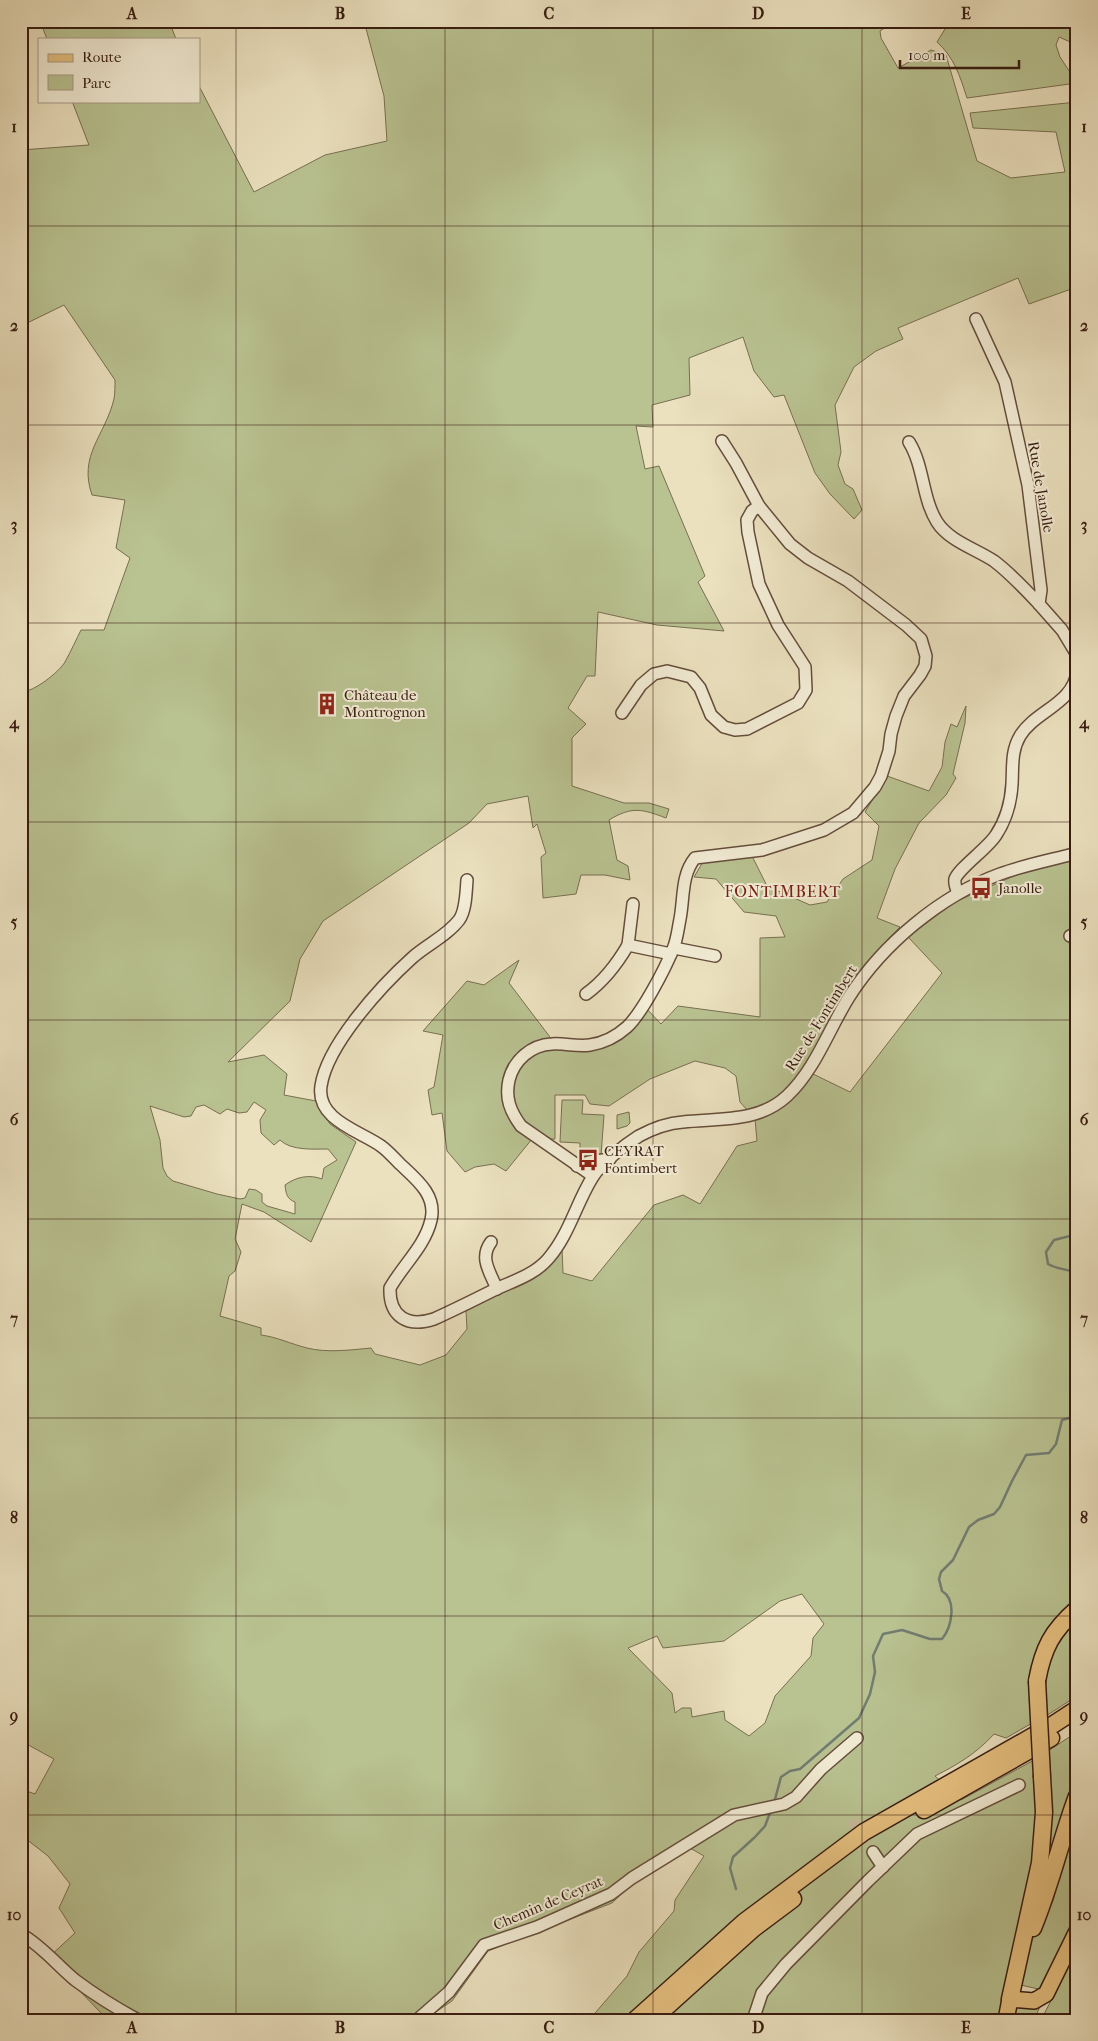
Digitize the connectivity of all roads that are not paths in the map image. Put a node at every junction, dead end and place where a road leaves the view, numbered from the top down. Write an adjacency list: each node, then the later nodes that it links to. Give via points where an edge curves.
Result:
1 (976, 319): 5 (street, Rue de Janolle, via 1005,382 1028,485 1041,590)
2 (722, 441): 4 (street)
3 (909, 442): 5 (street, via 916,452 932,513 938,523 947,533 994,562)
4 (759, 506): 8 (street, via 747,520 748,532 759,584 778,625 805,667 806,690 798,704 747,730 735,730 724,727 711,715 700,688 691,677 667,671 654,674 641,685); 14 (street, via 790,544 848,581 906,625 920,639 926,656 925,666 904,696 896,716 881,776 853,813 824,830 762,850 695,858 689,864)
5 (1039, 604): 6 (street, via 1062,630)
6 (1077, 655)
7 (1077, 672): 11 (street, via 1073,686 1062,700 1021,734 1012,762 1005,820 986,847 958,874 955,886)
8 (622, 714)
9 (1077, 853): 11 (street, Rue de Fontimbert, via 1000,874)
10 (467, 880): 21 (street, Rue de Fontimbert, via 460,920 412,958 360,1013 330,1059 320,1089 323,1104 339,1123 381,1146 424,1186 430,1198 432,1218 428,1230 390,1288 394,1310 410,1322 422,1323)
11 (958, 893): 17 (street, Rue de Fontimbert, via 911,927 860,979 803,1077 785,1098 750,1115 727,1120 681,1122 660,1128 640,1136)
12 (633, 904): 13 (street)
13 (628, 945): 14 (street); 16 (street, via 609,973)
14 (672, 951): 15 (street); 18 (street, via 637,1016 626,1028 602,1042 588,1045 541,1046 522,1056 510,1076 508,1104 521,1126)
15 (716, 956)
16 (586, 994)
17 (610, 1159): 18 (street); 19 (street, Rue de Fontimbert)
18 (577, 1166): 19 (street)
19 (593, 1176): 21 (street, Rue de Fontimbert, via 561,1242 547,1260 531,1273)
20 (491, 1242): 21 (street, via 484,1256)
21 (497, 1289)
22 (1077, 1609): 32 (highway, bridge, via 1055,1630 1040,1662 1037,1681 1044,1812 1040,1863)
23 (1077, 1709): 36 (highway, via 864,1832 744,1922)
24 (1077, 1722): 37 (highway, via 870,1840 753,1930)
25 (857, 1738): 35 (street, Chemin de Ceyrat, via 821,1769 796,1797 784,1804 734,1815 611,1894 537,1927 484,1945 449,1992)
26 (1018, 1785): 29 (street, via 917,1834)
27 (1077, 1796): 32 (highway)
28 (873, 1852): 29 (street)
29 (883, 1867): 33 (street, via 786,1964 762,1993)
30 (1077, 1931): 32 (main road, via 1046,1994 1034,2002)
31 (21, 1934): 34 (street, via 76,1980)
32 (1010, 1999): 38 (main road)
33 (755, 2014)
34 (138, 2020)
35 (417, 2020)
36 (636, 2020)
37 (652, 2020)
38 (1006, 2020)

